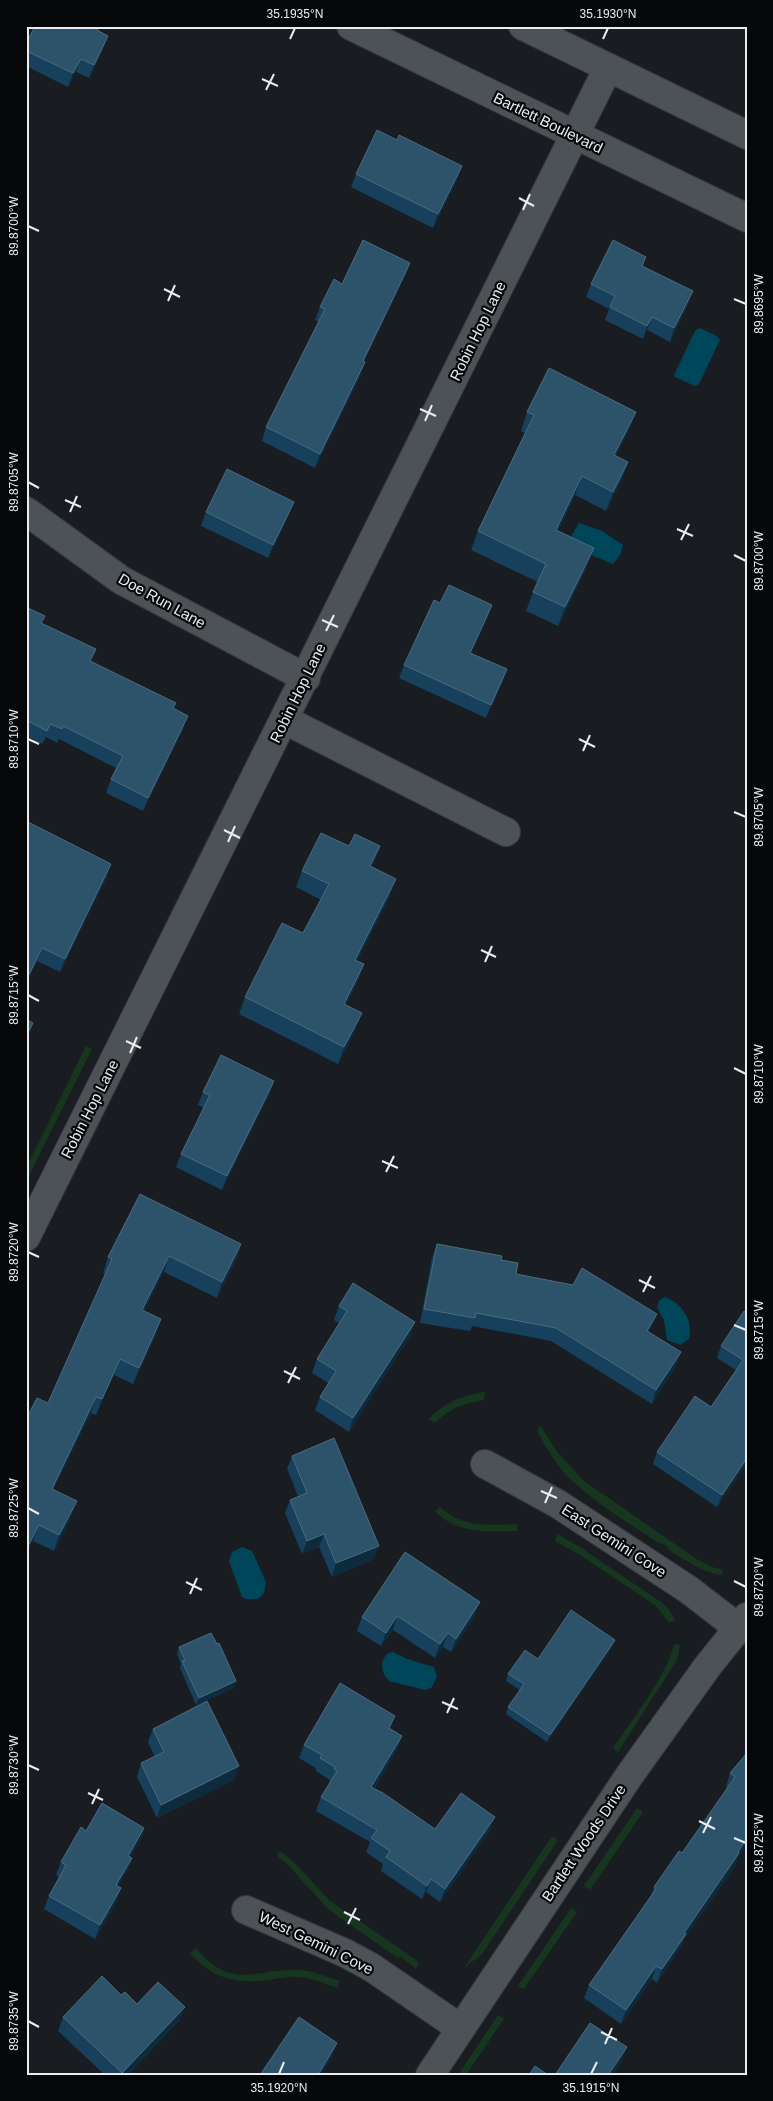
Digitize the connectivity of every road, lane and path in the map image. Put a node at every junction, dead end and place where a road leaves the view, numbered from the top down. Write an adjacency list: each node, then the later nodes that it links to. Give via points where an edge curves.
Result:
1 (351, 26): 5 (street, Bartlett Boulevard)
2 (522, 26): 3 (street)
3 (608, 68): 4 (street); 5 (street, Robin Hop Lane)
4 (747, 134)
5 (575, 136): 6 (street, Bartlett Boulevard); 8 (street, Robin Hop Lane)
6 (747, 218)
7 (26, 511): 8 (street, Doe Run Lane, via 121,580)
8 (306, 678): 9 (street, Robin Hop Lane)
9 (285, 720): 10 (street); 11 (street, Robin Hop Lane)
10 (506, 832)
11 (26, 1237)
12 (485, 1464): 13 (street, East Gemini Cove, via 558,1504)
13 (742, 1622): 15 (street, Bartlett Woods Drive, via 634,1768)
14 (246, 1910): 15 (street, West Gemini Cove, via 345,1953)
15 (460, 2028): 16 (street, Bartlett Woods Drive)
16 (430, 2075)

